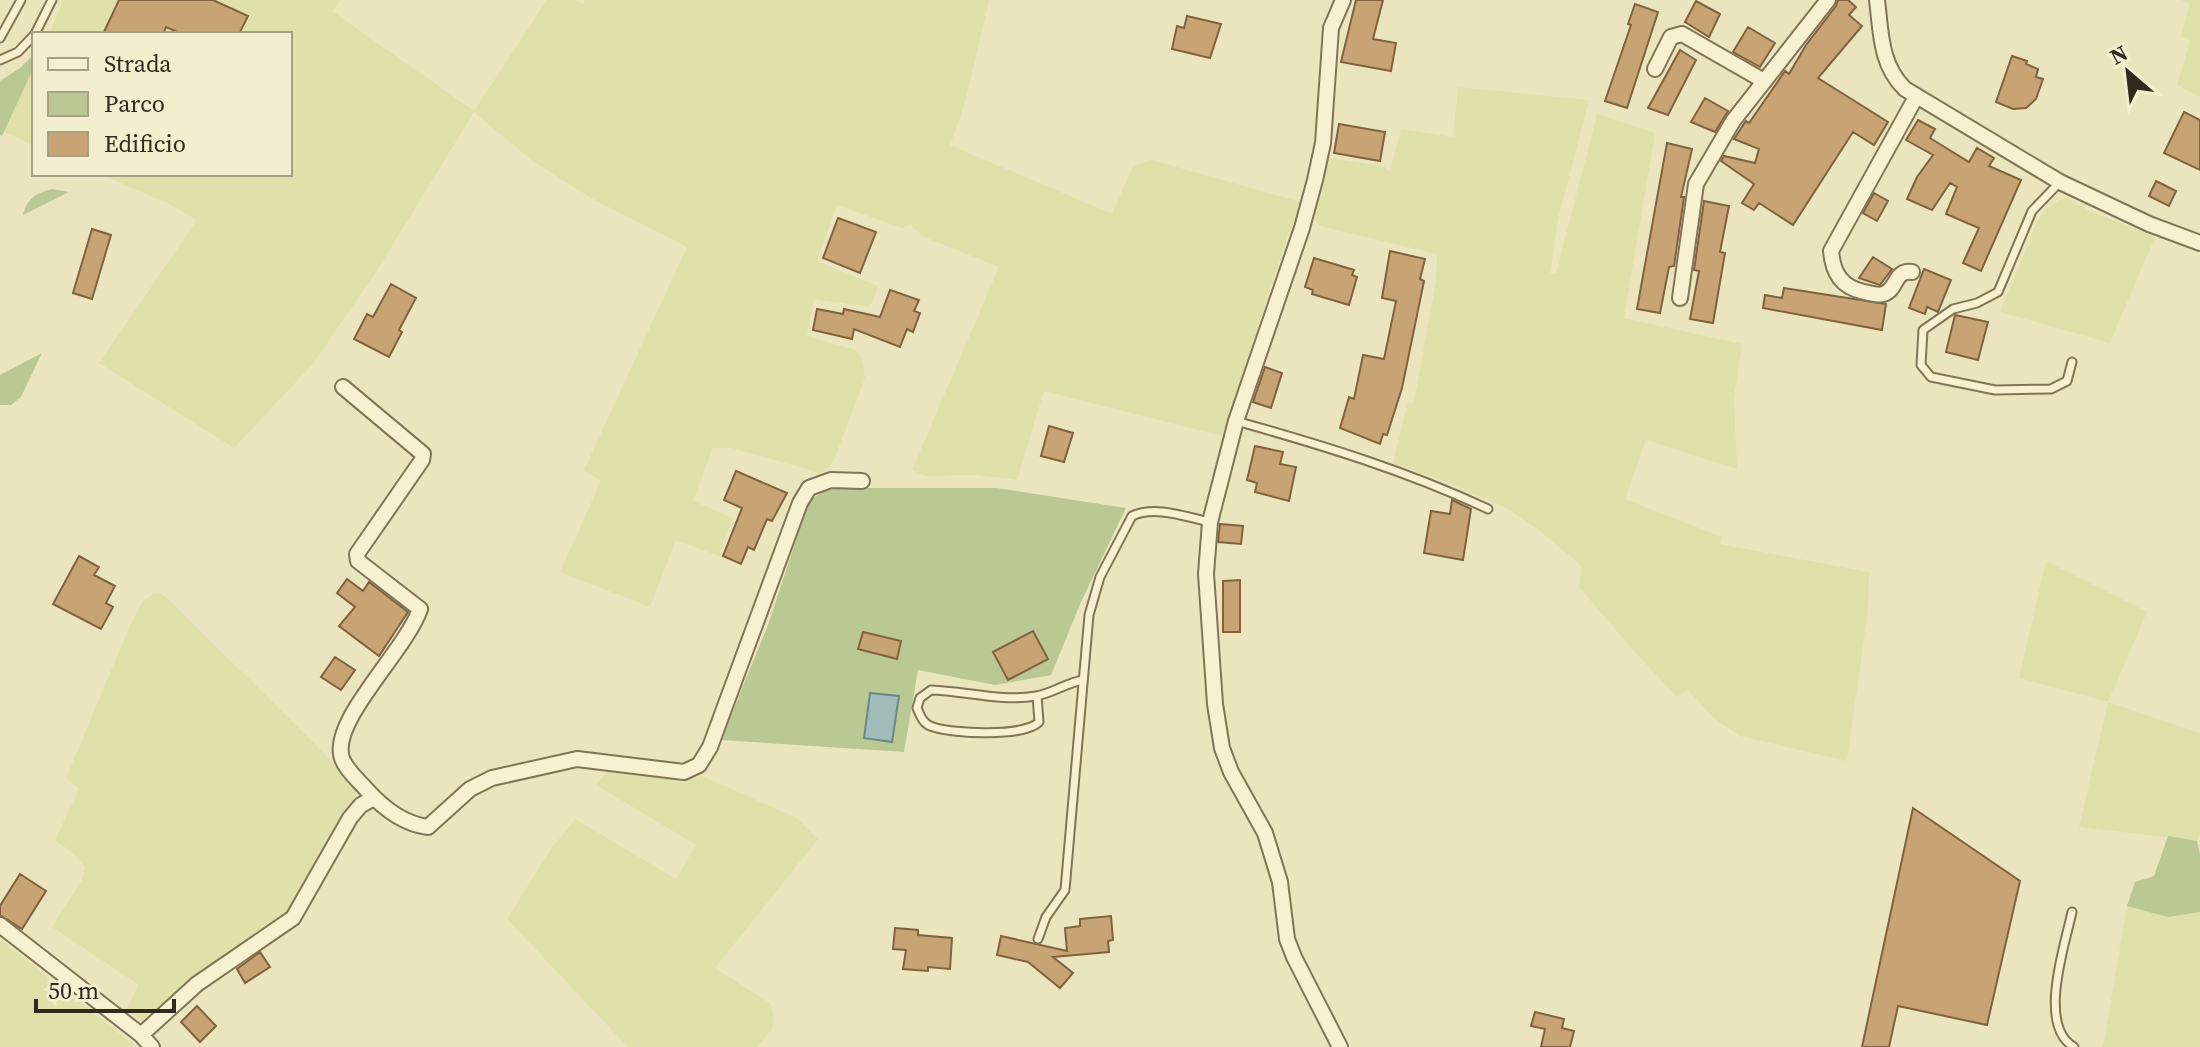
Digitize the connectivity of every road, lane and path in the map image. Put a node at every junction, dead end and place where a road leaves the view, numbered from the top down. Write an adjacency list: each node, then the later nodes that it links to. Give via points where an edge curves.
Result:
1 (21, 0): 8 (lane)
2 (52, 0): 6 (lane)
3 (1343, 0): 19 (street, via 1331,28 1323,143 1315,180)
4 (1828, 0): 11 (street)
5 (1877, 0): 12 (street, via 1885,58 1894,78)
6 (35, 32)
7 (32, 36): 9 (lane, via 18,52)
8 (0, 38)
9 (0, 60)
10 (1655, 69): 11 (street, via 1671,37 1682,34)
11 (1764, 81): 16 (street, via 1696,184)
12 (1916, 97): 13 (street); 15 (street, via 1831,251 1840,281 1850,289 1882,295 1898,275)
13 (2060, 182): 14 (street); 17 (lane, via 2032,211 1998,292 1953,309 1923,330 1921,365 1931,377 1995,390 2051,389 2067,381)
14 (2200, 243)
15 (1912, 272)
16 (1680, 298)
17 (2072, 362)
18 (343, 387): 25 (street, via 423,454 357,554 358,561 420,609 340,740 341,758)
19 (1236, 421): 21 (lane, via 1377,463); 22 (street)
20 (862, 481): 25 (street, via 831,480 809,488 800,503 699,765 684,772 577,759 492,778 470,789 428,827 412,825)
21 (1488, 509)
22 (1210, 522): 23 (lane, via 1143,511 1132,516 1100,577 1089,615); 31 (street, via 1206,574 1222,748 1265,833 1280,882 1287,939)
23 (1083, 680): 24 (lane); 28 (lane, via 1065,890)
24 (1037, 696): 24 (lane, via 931,690 917,708 922,721 933,727 999,734 1032,729 1039,722)
25 (374, 798): 29 (street, via 350,818 293,918 197,984)
26 (2072, 912): 32 (lane, via 2055,997 2057,1022)
27 (0, 925): 29 (street)
28 (1038, 939)
29 (141, 1035): 30 (street)
30 (152, 1047)
31 (1340, 1047)
32 (2074, 1047)

